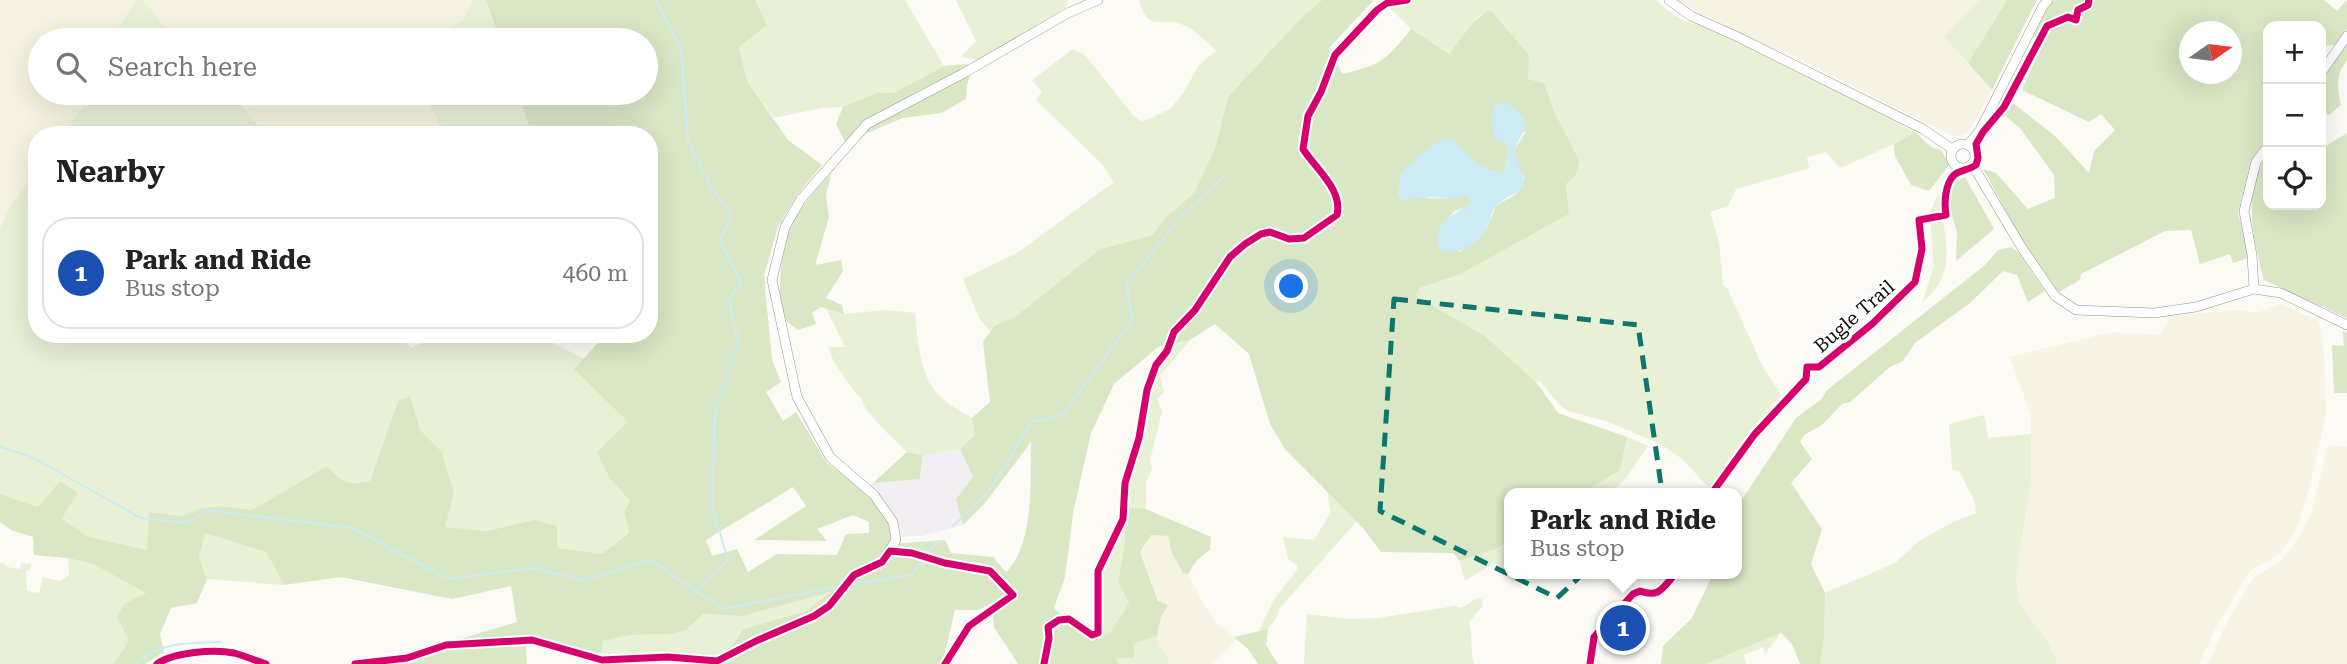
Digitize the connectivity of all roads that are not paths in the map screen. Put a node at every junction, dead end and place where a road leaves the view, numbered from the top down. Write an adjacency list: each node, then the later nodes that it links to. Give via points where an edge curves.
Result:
1 (1098, 0): 14 (street, via 867,124 801,199 785,228 772,279 797,397 830,457 874,495 892,522 897,540 882,562 854,575 829,606 814,616 717,661 668,657 602,660 532,640 446,645 407,658)
2 (1669, 0): 8 (street, via 1691,16 1923,129)
3 (2048, 0): 6 (street)
4 (2347, 36): 5 (street)
5 (2326, 66)
6 (1968, 145): 8 (street); 9 (street, via 1974,150)
7 (2267, 147): 10 (street, via 2256,162 2244,211)
8 (1952, 149): 9 (street, via 1955,166 1961,169)
9 (1972, 164): 10 (street, via 2055,296 2076,310 2165,311 2196,307)
10 (2254, 289): 11 (street, via 2281,293)
11 (2347, 325)
12 (157, 664): 13 (street, via 164,658 201,652 232,653)
13 (266, 664)
14 (355, 664)

